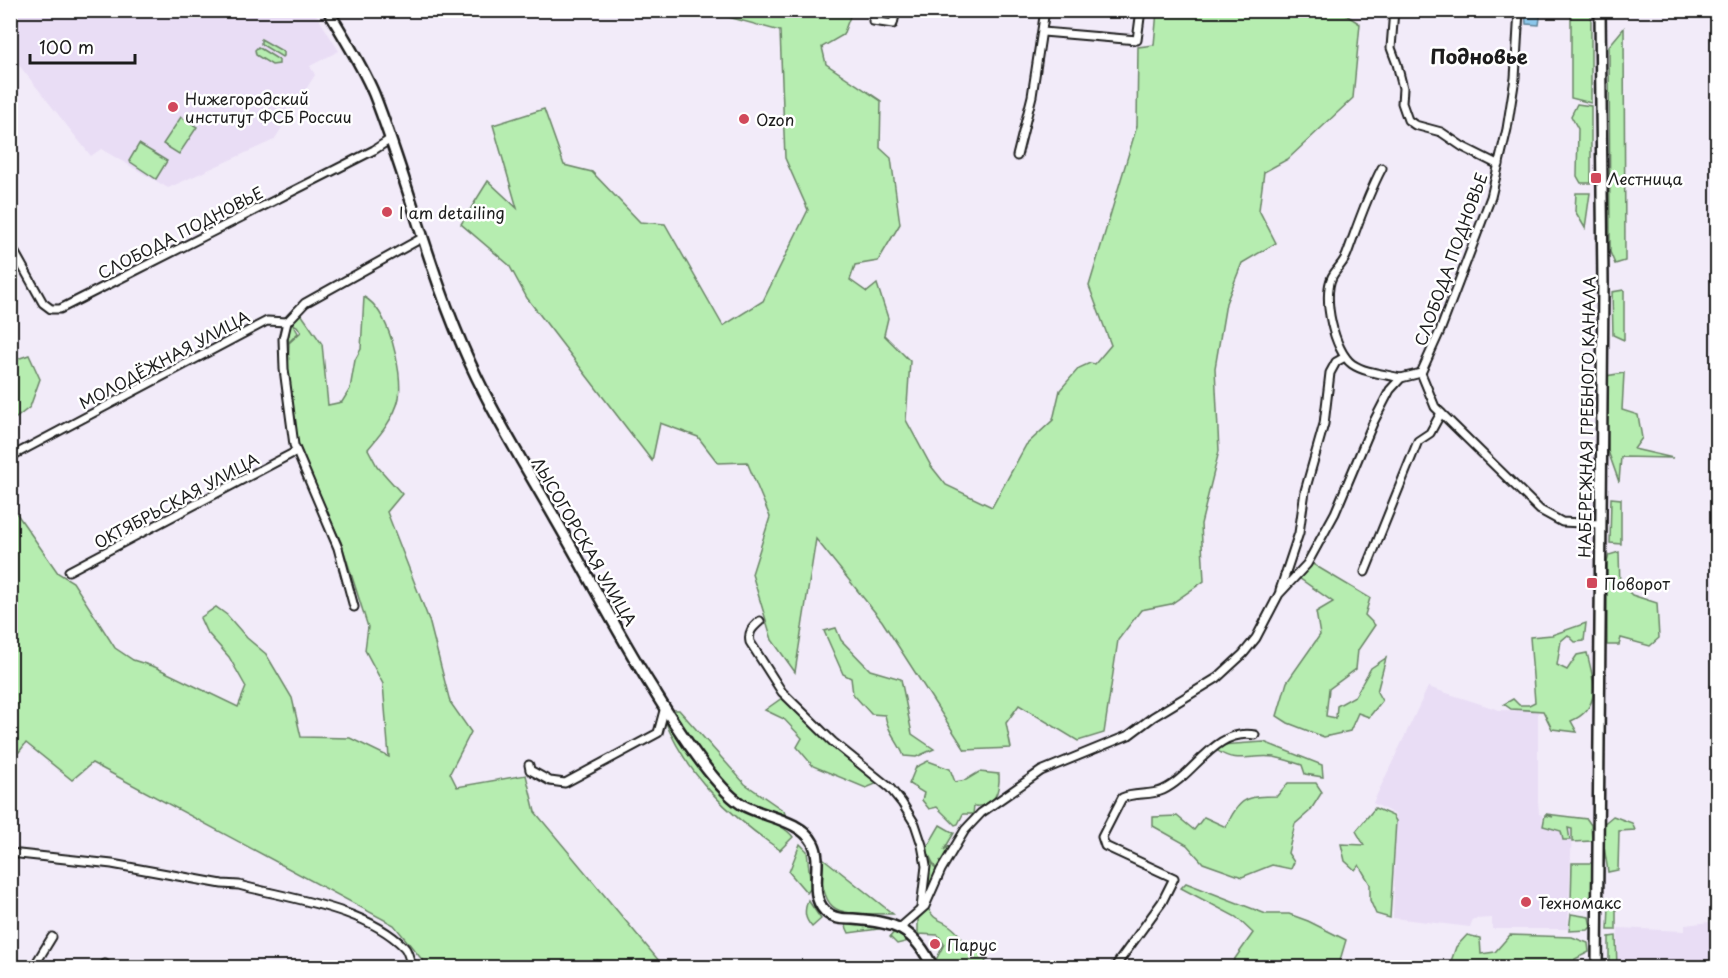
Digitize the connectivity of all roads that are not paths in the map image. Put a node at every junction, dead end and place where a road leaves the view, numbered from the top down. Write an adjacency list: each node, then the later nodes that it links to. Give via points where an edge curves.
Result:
1 (328, 10): 10 (street, ЛЫСОГОРСКАЯ УЛИЦА, via 374,93)
2 (896, 10): 8 (street, via 893,24)
3 (1045, 10): 9 (street)
4 (1141, 10): 9 (street, via 1137,40)
5 (1394, 10): 12 (street, via 1391,48 1408,120 1441,132)
6 (1519, 10): 12 (street, СЛОБОДА ПОДНОВЬЕ, via 1515,78)
7 (1600, 10): 23 (street, НАБЕРЕЖНАЯ ГРЕБНОГО КАНАЛА)
8 (873, 21)
9 (1043, 32): 11 (street)
10 (389, 140): 14 (street, ЛЫСОГОРСКАЯ УЛИЦА); 15 (street, СЛОБОДА ПОДНОВЬЕ, via 60,309 43,303)
11 (1017, 156)
12 (1498, 165): 18 (street, СЛОБОДА ПОДНОВЬЕ, via 1491,197 1440,332)
13 (1382, 168): 17 (street, via 1367,195 1347,256 1331,278 1330,318)
14 (422, 238): 16 (street, via 305,303); 29 (street, ЛЫСОГОРСКАЯ УЛИЦА, via 470,364)
15 (10, 244)
16 (287, 322): 21 (street, via 283,349); 22 (street, МОЛОДЁЖНАЯ УЛИЦА, via 267,321)
17 (1345, 357): 19 (street, via 1362,369); 26 (street, via 1336,362 1330,373 1324,424 1305,491 1299,533)
18 (1420, 373): 19 (street); 20 (street, via 1425,389)
19 (1401, 378): 26 (street, via 1373,423 1320,541)
20 (1441, 413): 23 (street, via 1546,514 1562,522); 25 (street, via 1430,433 1418,441)
21 (295, 452): 24 (street, ОКТЯБРЬСКАЯ УЛИЦА); 27 (street, via 338,548)
22 (10, 457)
23 (1600, 524): 42 (street, НАБЕРЕЖНАЯ ГРЕБНОГО КАНАЛА)
24 (69, 571)
25 (1365, 572)
26 (1279, 594): 33 (street, via 1256,638 1217,678 1129,735 1041,771 972,820)
27 (354, 607)
28 (760, 621): 33 (street, via 752,628 750,642 782,692 833,742 890,788 915,824 926,866)
29 (665, 707): 31 (street, via 658,733 565,783 550,781 530,770); 34 (street, ЛЫСОГОРСКАЯ УЛИЦА, via 718,784 739,803 789,824 813,842 818,899 824,910 838,918)
30 (1256, 735): 41 (street, via 1220,741 1164,789 1122,798 1102,837 1105,846 1174,878 1162,902)
31 (529, 765)
32 (10, 854): 39 (street, via 112,864 240,885 352,914 377,925 406,948)
33 (924, 905): 34 (street)
34 (901, 927): 40 (street, via 928,956)
35 (52, 937): 38 (street)
36 (10, 963): 37 (street)
37 (18, 968)
38 (33, 968)
39 (413, 968)
40 (933, 968)
41 (1114, 968)
42 (1597, 968)

